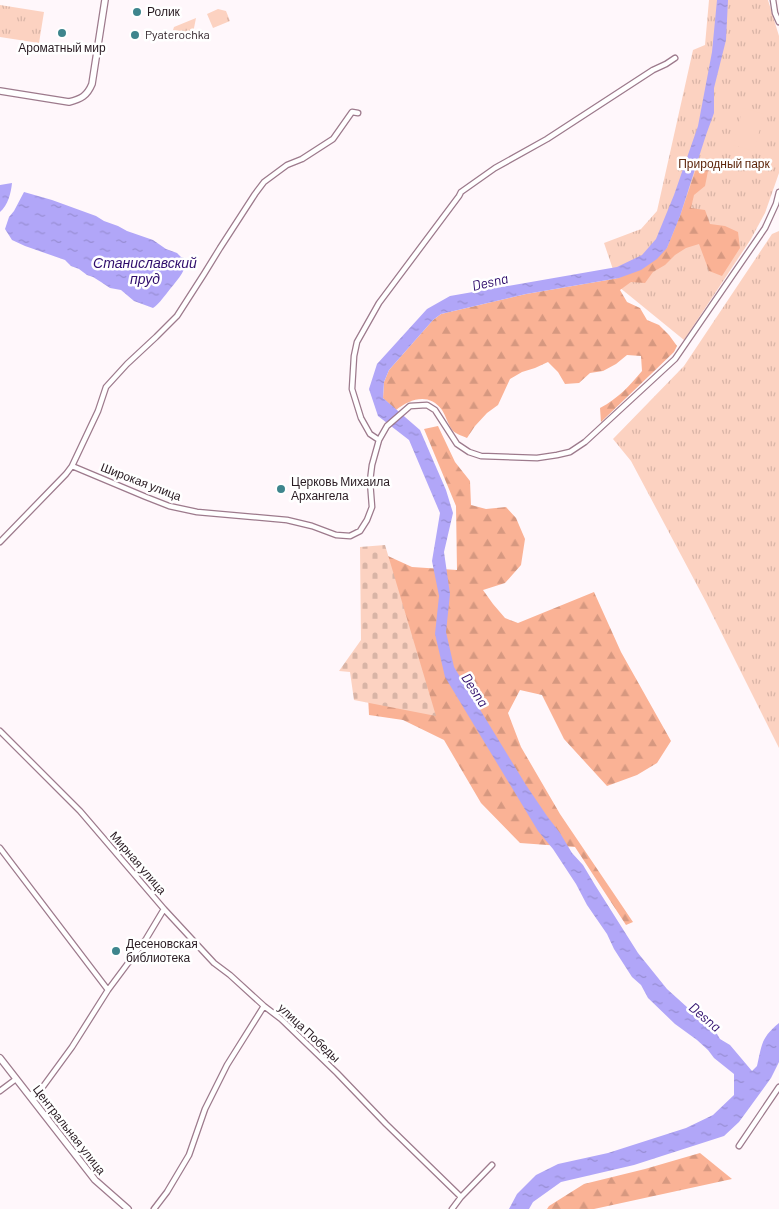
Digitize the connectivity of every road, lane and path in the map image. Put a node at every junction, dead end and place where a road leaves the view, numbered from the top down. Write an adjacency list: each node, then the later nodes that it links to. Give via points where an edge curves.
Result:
1 (105, 0): 5 (street, via 92,84 84,97 69,102)
2 (773, 0): 3 (street)
3 (779, 22)
4 (675, 58): 8 (street, via 461,192 379,303 357,342 352,389 370,434)
5 (0, 91)
6 (358, 113): 9 (street, via 352,112 333,139 286,165 264,182 177,316 106,387)
7 (779, 192): 8 (street, via 765,228 676,359 570,452 537,458 481,456 457,444 435,410 428,405 410,406 387,426)
8 (378, 440): 9 (street, Широкая улица, via 370,481 372,507 360,531 350,536 286,520 196,512 169,506)
9 (72, 466): 10 (street)
10 (0, 542)
11 (0, 730): 13 (street, Мирная улица, via 80,811)
12 (0, 848): 14 (street)
13 (164, 909): 14 (street); 15 (street, Мирная улица, via 214,963)
14 (108, 990): 20 (street, via 42,1088)
15 (264, 1006): 23 (street, улица Победы, via 281,1018); 25 (street, улица Победы, via 227,1065 205,1109 189,1155)
16 (0, 1058): 17 (street, Центральная улица)
17 (16, 1078): 19 (street); 20 (street, Центральная улица)
18 (779, 1087): 21 (street)
19 (0, 1091)
20 (30, 1095): 24 (street, Центральная улица, via 95,1180)
21 (739, 1146)
22 (492, 1165): 23 (street)
23 (461, 1197): 26 (street)
24 (128, 1209)
25 (154, 1209)
26 (452, 1209)

